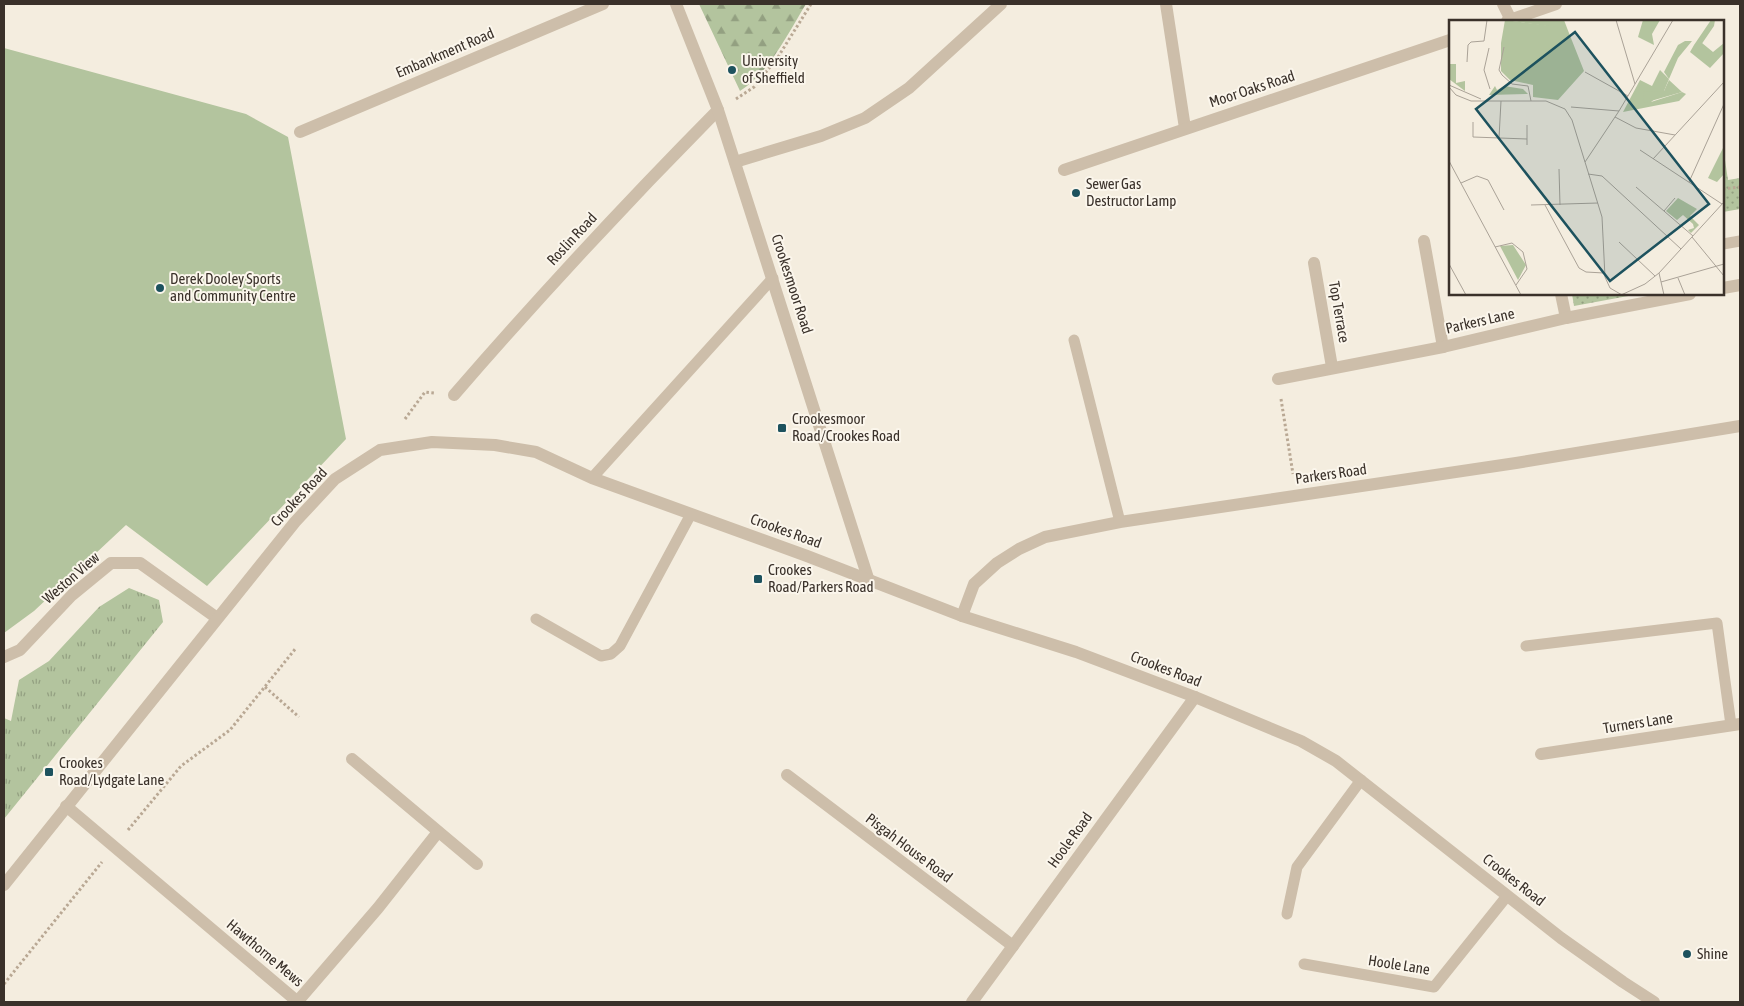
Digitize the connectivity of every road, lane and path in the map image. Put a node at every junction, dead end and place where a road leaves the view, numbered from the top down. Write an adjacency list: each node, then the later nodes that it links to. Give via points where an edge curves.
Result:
1 (603, 4): 14 (street, Embankment Road)
2 (676, 4): 12 (street, Crookesmoor Road)
3 (810, 4): 11 (path, via 778,57)
4 (1001, 4): 15 (street, via 909,88 865,118 821,136)
5 (1166, 4): 13 (street)
6 (1503, 4): 8 (street)
7 (1556, 4): 9 (street)
8 (1509, 20)
9 (1512, 20)
10 (1449, 40): 13 (street, Moor Oaks Road)
11 (754, 87)
12 (718, 110): 15 (street, Crookesmoor Road); 33 (street, Roslin Road, via 518,321)
13 (1185, 128): 16 (street, Moor Oaks Road)
14 (300, 132)
15 (735, 162): 23 (street, Crookesmoor Road)
16 (1064, 170)
17 (1740, 187): 18 (path)
18 (1724, 189)
19 (1424, 241): 30 (street)
20 (1740, 241): 21 (lane)
21 (1724, 244)
22 (1314, 262): 31 (street, Top Terrace)
23 (774, 278): 36 (lane); 40 (street, Crookesmoor Road)
24 (1740, 284): 25 (street)
25 (1724, 288)
26 (1561, 295): 28 (street)
27 (1685, 295): 28 (street, Parkers Lane)
28 (1566, 318): 30 (street, Parkers Lane)
29 (1074, 340): 39 (lane)
30 (1443, 347): 31 (street, Parkers Lane)
31 (1332, 367): 32 (street, Parkers Lane)
32 (1278, 379): 37 (path)
33 (454, 395): 34 (path, via 425,392)
34 (405, 419)
35 (1740, 426): 37 (street, Parkers Road)
36 (592, 478): 38 (street, Crookes Road); 42 (street, Crookes Road, via 536,452 495,444 432,442 380,450 335,479 295,522)
37 (1297, 495): 39 (street, Parkers Road)
38 (691, 514): 40 (street, Crookes Road); 43 (lane, via 620,646 611,654 601,656)
39 (1120, 522): 41 (street, Parkers Road, via 1045,537 1019,549 996,563 974,584)
40 (868, 578): 41 (street, Crookes Road)
41 (962, 616): 48 (street, Crookes Road, via 1076,652)
42 (217, 618): 46 (street, Weston View, via 140,563 111,563 72,595 20,650); 55 (street, Crookes Road)
43 (536, 619)
44 (1526, 646): 50 (lane, via 1717,623)
45 (296, 648): 47 (path)
46 (4, 657)
47 (265, 687): 49 (path); 57 (path, via 230,730 181,766)
48 (1195, 696): 54 (street, Crookes Road, via 1301,741); 62 (street, Hoole Road)
49 (299, 717)
50 (1736, 725): 51 (street, Turners Lane)
51 (1541, 754)
52 (352, 759): 56 (street)
53 (787, 775): 62 (street, Pisgah House Road)
54 (1361, 780): 60 (street, Crookes Road); 61 (lane, via 1297,867)
55 (66, 806): 57 (street, Hawthorne Mews); 59 (street, Crookes Road)
56 (438, 832): 58 (street); 65 (street, Hawthorne Mews)
57 (115, 847): 64 (path); 65 (street, Hawthorne Mews)
58 (477, 864)
59 (4, 885)
60 (1508, 896): 63 (lane, Hoole Lane, via 1434,987); 67 (street, Crookes Road, via 1561,938)
61 (1287, 914)
62 (1013, 946): 66 (street, Hoole Road)
63 (1304, 964)
64 (4, 984)
65 (298, 1002)
66 (972, 1002)
67 (1654, 1002)

